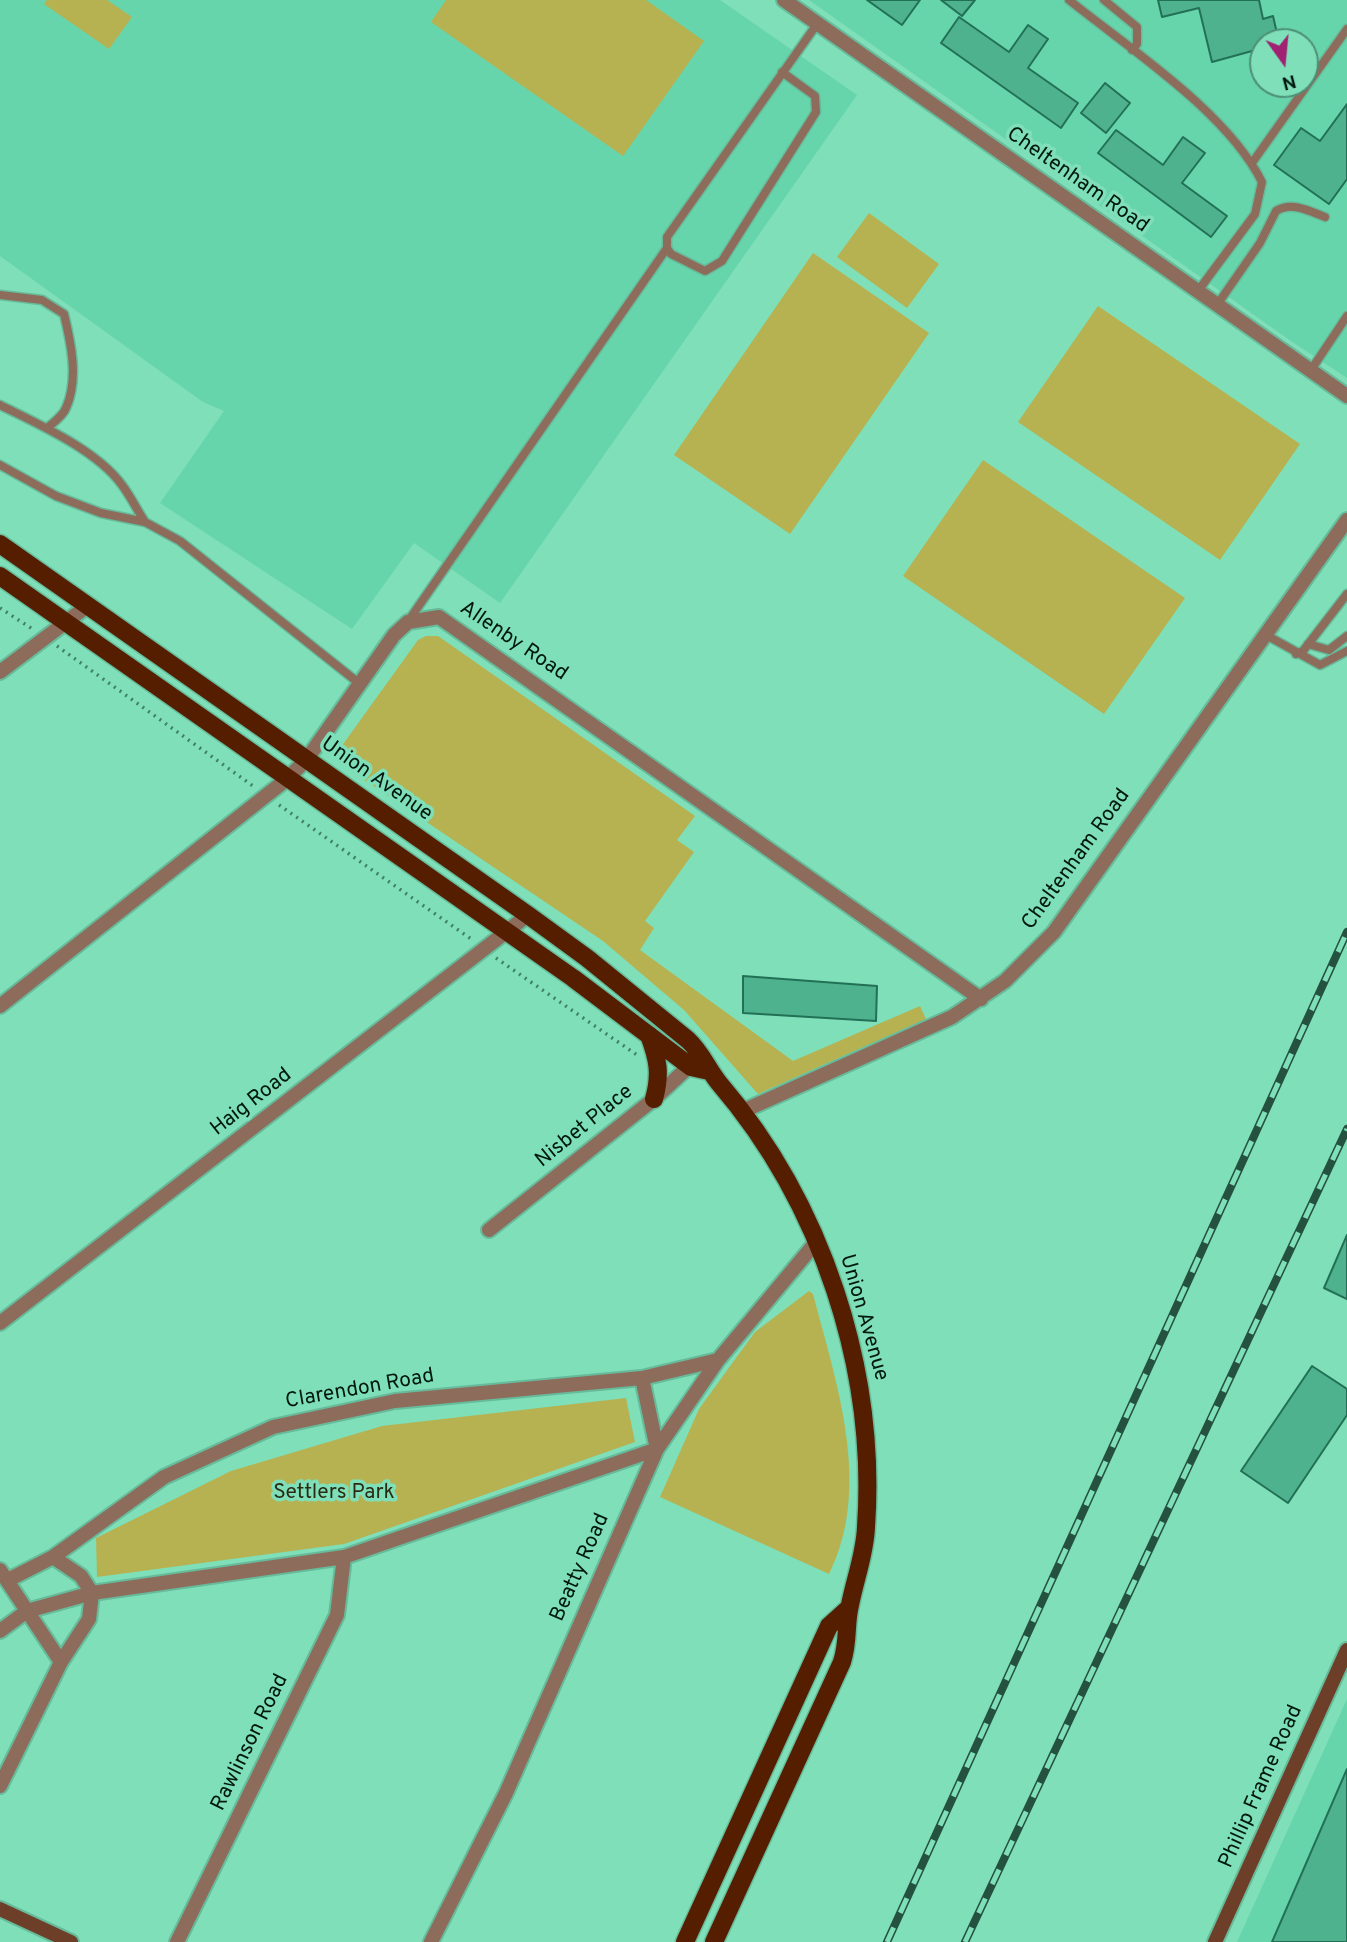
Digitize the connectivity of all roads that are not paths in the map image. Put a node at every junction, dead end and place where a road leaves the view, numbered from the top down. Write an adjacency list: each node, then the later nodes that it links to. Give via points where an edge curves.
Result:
1 (784, 0): 4 (street, Cheltenham Road)
2 (1069, 0): 6 (lane)
3 (1104, 0): 6 (lane, via 1137,27 1138,44)
4 (817, 23): 7 (lane); 11 (street, Cheltenham Road)
5 (1347, 29): 8 (lane)
6 (1132, 50): 8 (lane, via 1212,116)
7 (782, 72): 10 (lane, via 667,237); 10 (lane, via 815,96 816,111 722,261 705,271)
8 (1252, 163): 11 (lane, via 1262,182 1255,214)
9 (1325, 217): 13 (lane, via 1305,208 1276,212)
10 (667, 248): 26 (lane)
11 (1198, 292): 13 (street, Cheltenham Road)
12 (0, 295): 18 (lane, via 42,300 64,314 73,357 71,385 66,410)
13 (1217, 304): 15 (street, Cheltenham Road)
14 (1347, 316): 15 (lane)
15 (1311, 370): 16 (street, Cheltenham Road)
16 (1347, 396)
17 (0, 405): 18 (lane)
18 (47, 428): 21 (lane, via 121,483)
19 (0, 465): 21 (lane, via 56,496 101,513)
20 (1347, 520): 28 (street, Cheltenham Road)
21 (145, 522): 34 (lane, via 180,541)
22 (0, 544): 25 (main road, Union Avenue)
23 (0, 576): 27 (main road)
24 (1347, 594): 30 (lane)
25 (86, 607): 27 (street); 35 (main road, Union Avenue)
26 (408, 622): 34 (street); 39 (street, Allenby Road, via 439,617 461,630)
27 (65, 623): 33 (street); 36 (main road)
28 (1266, 635): 32 (lane); 39 (street, Cheltenham Road, via 1054,932)
29 (1347, 636): 30 (lane, via 1328,650)
30 (1308, 644): 32 (lane)
31 (1347, 651): 32 (lane, via 1320,665)
32 (1296, 654)
33 (0, 672)
34 (359, 684): 35 (street)
35 (307, 759): 36 (street); 37 (main road, Union Avenue)
36 (287, 779): 38 (main road); 40 (street)
37 (528, 915): 38 (street, Haig Road); 42 (main road, Union Avenue, via 587,957)
38 (508, 933): 41 (main road); 49 (street, Haig Road)
39 (981, 999): 46 (street, Cheltenham Road, via 952,1017)
40 (0, 1006)
41 (648, 1034): 43 (main road); 45 (main road, via 659,1066)
42 (701, 1052): 43 (street, Nisbet Place); 44 (main road, Union Avenue)
43 (691, 1067): 44 (main road); 45 (street, Nisbet Place)
44 (709, 1071): 46 (main road, Union Avenue)
45 (654, 1099): 47 (street, Nisbet Place)
46 (743, 1111): 48 (main road, Union Avenue)
47 (489, 1230)
48 (817, 1241): 50 (street, Beatty Road); 57 (main road, Union Avenue, via 846,1329 865,1425 866,1529)
49 (0, 1323)
50 (718, 1360): 51 (street, Clarendon Road); 52 (street, Beatty Road)
51 (642, 1378): 52 (street); 53 (street, Clarendon Road, via 395,1401 273,1427 164,1477)
52 (657, 1449): 54 (street); 66 (street, Beatty Road, via 506,1793)
53 (53, 1557): 55 (street, Clarendon Road); 56 (street, via 81,1576)
54 (344, 1558): 56 (street); 65 (street, Rawlinson Road, via 337,1615)
55 (4, 1575): 58 (street)
56 (92, 1593): 58 (street); 61 (street, via 89,1619)
57 (849, 1608): 67 (main road, via 829,1626); 68 (main road, Union Avenue, via 849,1640 842,1662)
58 (27, 1611): 59 (street); 61 (street)
59 (0, 1631)
60 (1347, 1650): 69 (street, Phillip Frame Road)
61 (61, 1661): 62 (street)
62 (0, 1786)
63 (0, 1909): 64 (street)
64 (71, 1942)
65 (177, 1942)
66 (432, 1942)
67 (685, 1942)
68 (714, 1942)
69 (1215, 1942)

